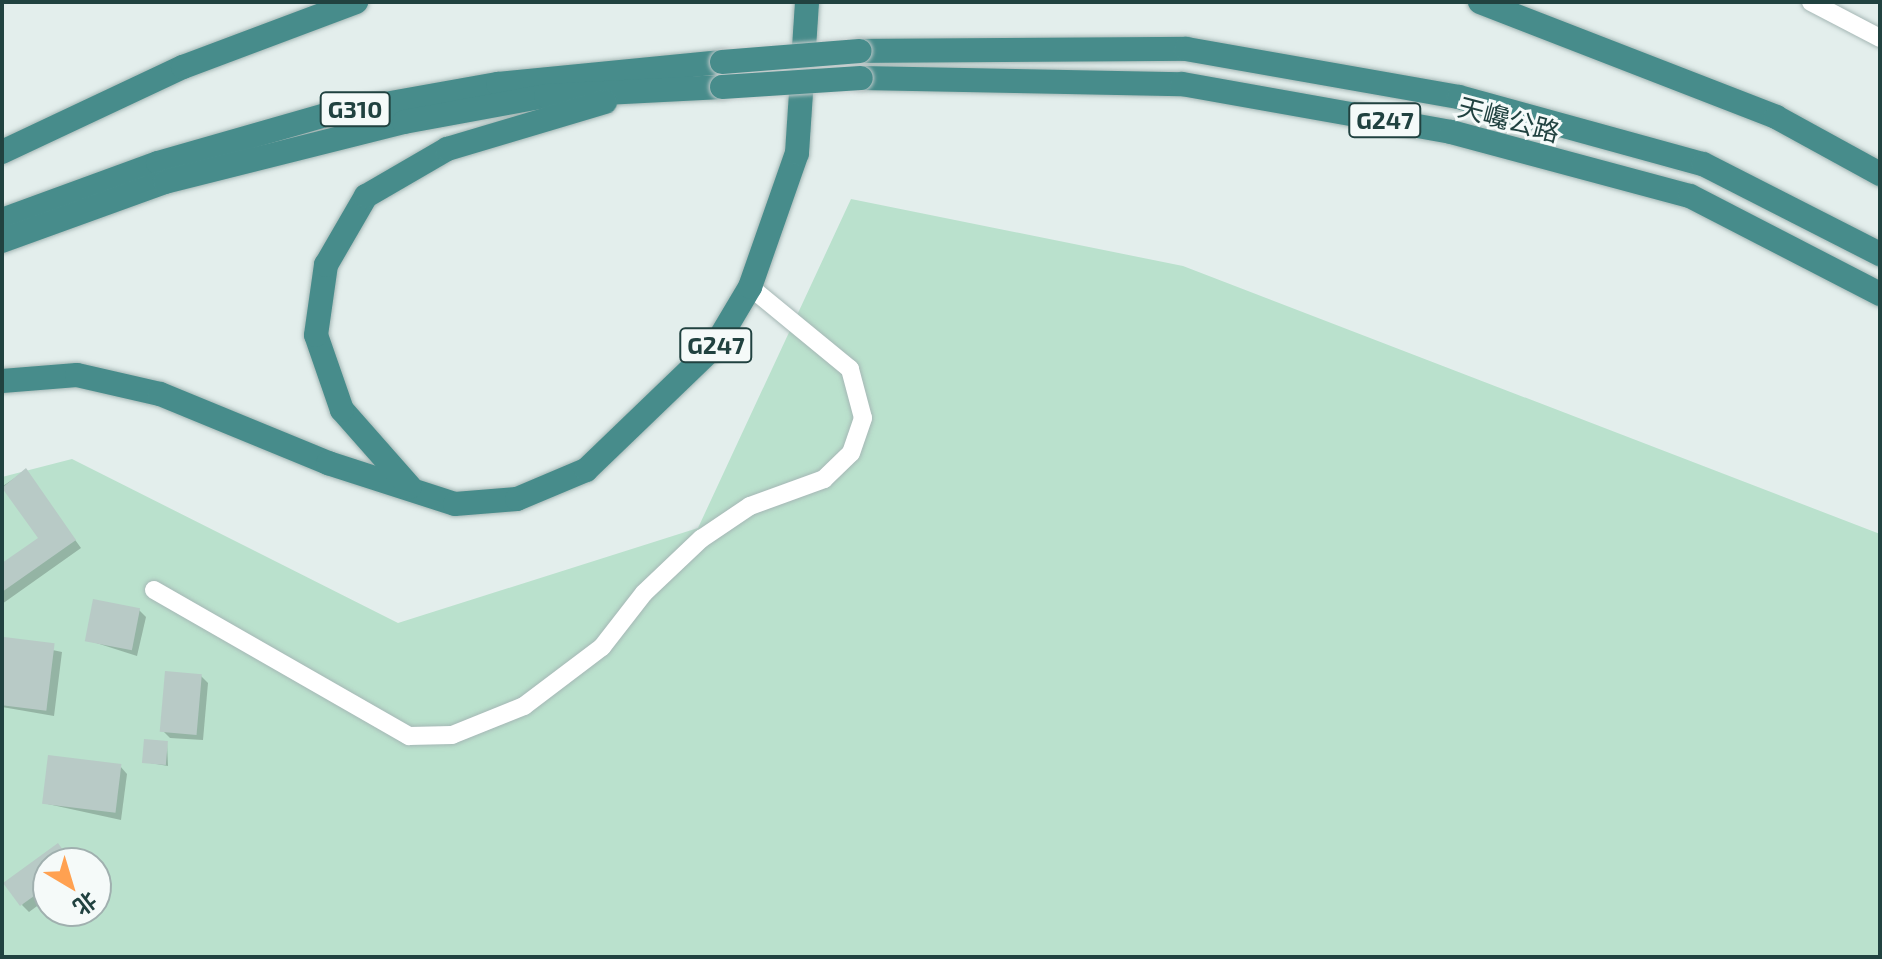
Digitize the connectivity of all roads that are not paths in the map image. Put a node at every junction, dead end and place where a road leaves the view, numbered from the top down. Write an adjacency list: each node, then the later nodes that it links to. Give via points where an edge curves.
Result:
1 (356, 2): 8 (highway, via 183,67)
2 (807, 2): 13 (highway, G247, via 797,153)
3 (1480, 2): 9 (highway, via 1776,117)
4 (1811, 2): 5 (lane)
5 (1880, 38)
6 (722, 62): 10 (highway, G310, via 498,84 329,114 158,163); 12 (highway, 天巉公路 / G247, bridge, via 860,51 1186,49 1459,97 1703,164)
7 (654, 88): 11 (highway, G310, via 546,96 404,122 165,182); 14 (highway, 天巉公路 / G247, bridge, via 861,78 1182,84 1451,132 1690,196); 16 (highway, G247, via 500,129 366,196 326,265 316,335 342,410)
8 (2, 152)
9 (1880, 174)
10 (2, 220)
11 (2, 241)
12 (1880, 254)
13 (750, 287): 16 (highway, G247, via 715,346 586,470 517,499 455,504); 17 (lane, via 850,369 863,410 851,453 824,479 750,506 701,539 593,655 524,706 452,735 409,736)
14 (1880, 294)
15 (2, 381): 16 (highway, G247, via 77,375 160,394)
16 (414, 492)
17 (154, 590)

